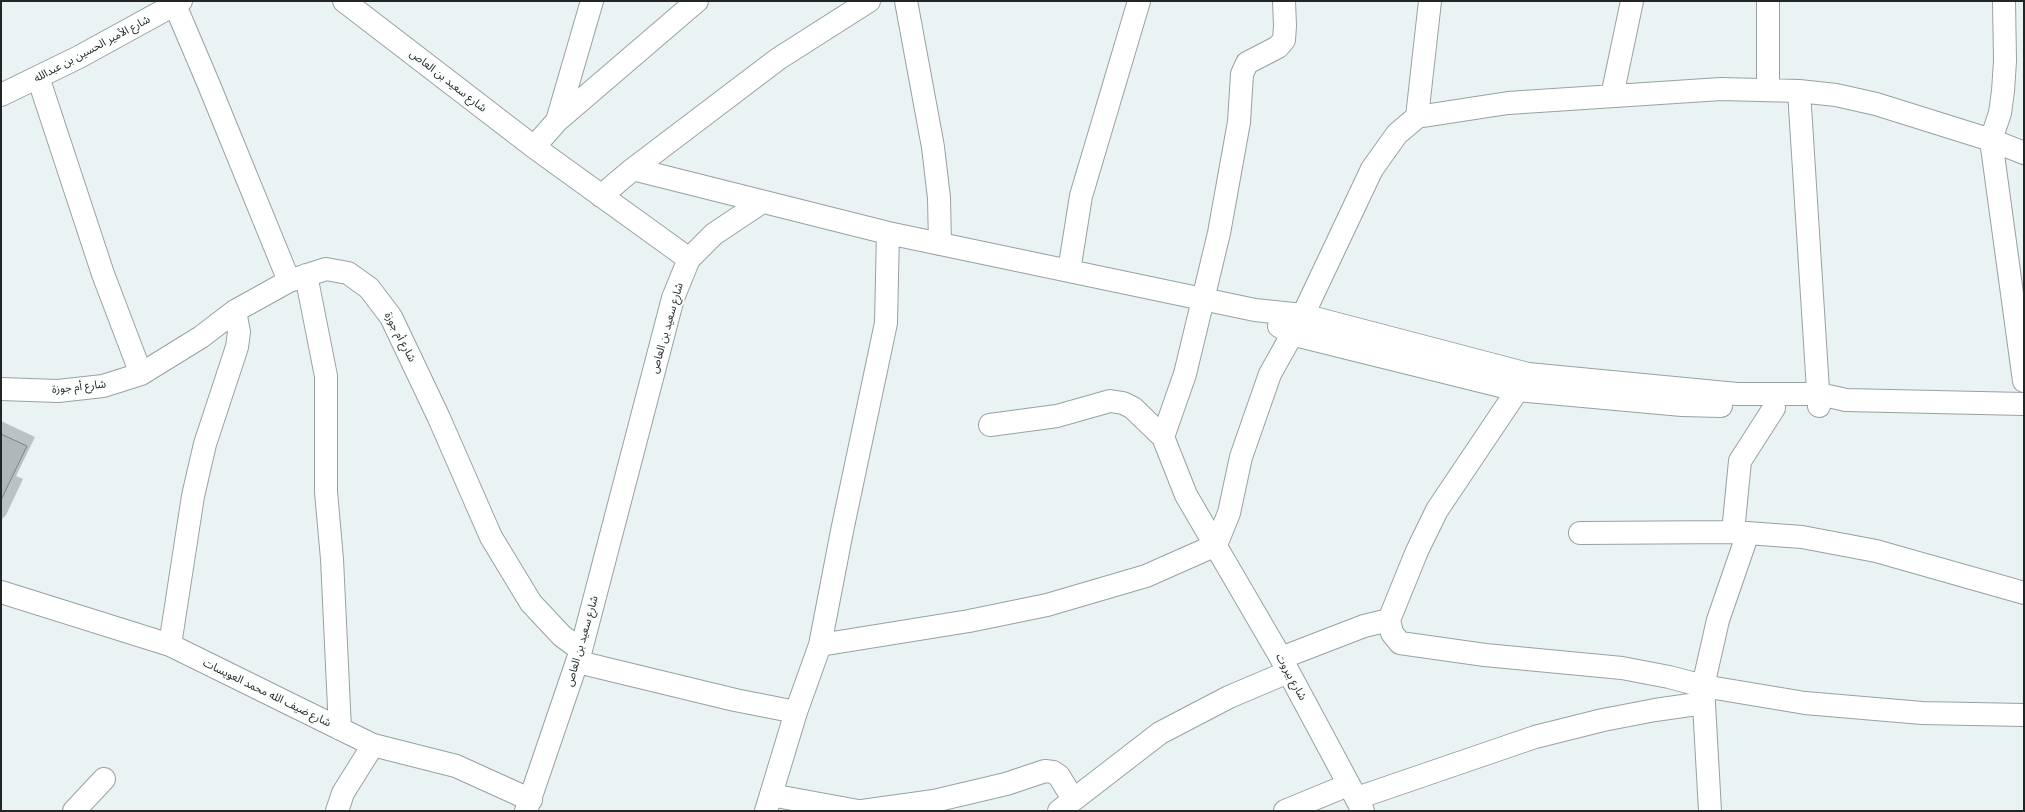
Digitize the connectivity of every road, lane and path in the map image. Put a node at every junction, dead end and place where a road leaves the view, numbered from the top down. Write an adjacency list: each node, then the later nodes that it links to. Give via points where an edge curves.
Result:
1 (344, 1): 21 (street, شارع سعيد بن العاص)
2 (592, 1): 19 (street)
3 (697, 1): 19 (street)
4 (869, 1): 23 (street, via 778,59)
5 (906, 1): 27 (street, via 933,147 939,198)
6 (1138, 1): 29 (street, via 1081,196)
7 (1284, 1): 31 (street, via 1284,40 1278,47 1247,63 1242,74 1238,122 1219,233)
8 (1430, 1): 18 (street)
9 (1632, 1): 17 (street)
10 (1768, 1): 14 (street)
11 (2004, 1): 20 (street, via 2003,91 2000,113)
12 (178, 3): 13 (street, شارع الأمير الحسين بن عبدالله); 30 (street, via 210,85)
13 (38, 77): 16 (street, شارع الأمير الحسين بن عبدالله); 36 (street, via 98,260)
14 (1768, 89): 15 (street); 17 (street, via 1721,89)
15 (1799, 91): 20 (street, via 1836,95 1876,104); 40 (street)
16 (1, 95)
17 (1612, 96): 18 (street, via 1508,103)
18 (1417, 117): 34 (street, via 1396,134 1372,169)
19 (557, 121): 21 (street)
20 (1991, 140): 22 (street); 37 (street)
21 (534, 147): 24 (street, شارع سعيد بن العاص)
22 (2024, 154)
23 (633, 169): 24 (street); 25 (street)
24 (601, 196): 28 (street, شارع سعيد بن العاص)
25 (762, 202): 26 (street); 28 (street, via 714,234)
26 (888, 233): 27 (street); 52 (street, via 886,323)
27 (940, 244): 29 (street)
28 (689, 259): 53 (street, شارع سعيد بن العاص, via 673,298)
29 (1069, 271): 31 (street)
30 (298, 278): 33 (street, شارع أم جوزة); 53 (street, شارع أم جوزة, via 326,269 348,273 369,288 390,317 436,411 491,537 531,603); 58 (street, via 326,376 326,492 332,559)
31 (1204, 299): 32 (street); 44 (street, via 1185,374)
32 (1255, 310): 34 (street); 35 (street)
33 (235, 312): 36 (street, شارع أم جوزة, via 201,337); 51 (street, via 239,332 237,347 205,444 193,496)
34 (1303, 315): 35 (street); 38 (street)
35 (1291, 334): 38 (street); 47 (street, via 1270,374 1241,457 1229,513)
36 (141, 374): 39 (street, شارع أم جوزة, via 103,386 58,391)
37 (2024, 381)
38 (1522, 382): 40 (street); 42 (street, via 1682,405); 50 (street, via 1437,510 1417,551)
39 (1, 389)
40 (1819, 400): 41 (street); 42 (street)
41 (2024, 404)
42 (1774, 408): 45 (street, via 1740,462)
43 (990, 425): 44 (street, via 1057,416 1110,401 1133,408)
44 (1163, 437): 47 (street, شارع بيروت, via 1186,495)
45 (1740, 532): 46 (street); 49 (street, via 1835,542); 55 (street)
46 (1580, 533)
47 (1216, 545): 52 (street, via 1146,576 1047,605); 54 (street, شارع بيروت)
48 (1, 592): 51 (street, شارع ضيف الله محمد العويسات)
49 (2024, 593)
50 (1390, 620): 54 (street, via 1364,626); 55 (street, via 1392,633 1400,643 1485,655 1622,668 1669,677)
51 (170, 645): 58 (street, شارع ضيف الله محمد العويسات)
52 (820, 646): 56 (street)
53 (579, 656): 56 (street, via 736,700); 64 (street, شارع سعيد بن العاص)
54 (1284, 665): 61 (street, شارع بيروت); 63 (street, via 1230,697 1160,733)
55 (1703, 695): 57 (street, via 1767,698 1922,713); 61 (street, via 1655,710 1535,737); 70 (street)
56 (796, 712): 62 (street)
57 (2024, 715)
58 (340, 729): 59 (street, شارع ضيف الله محمد العويسات)
59 (373, 745): 64 (street, شارع ضيف الله محمد العويسات, via 456,766); 66 (street, via 343,793)
60 (104, 778): 65 (street)
61 (1356, 798): 69 (street)
62 (769, 803): 67 (street)
63 (1066, 805): 68 (street, via 1059,776 1044,771 1006,784 934,801)
64 (528, 806)
65 (74, 811)
66 (337, 811)
67 (858, 811)
68 (862, 811)
69 (1285, 811)
70 (1710, 811)

